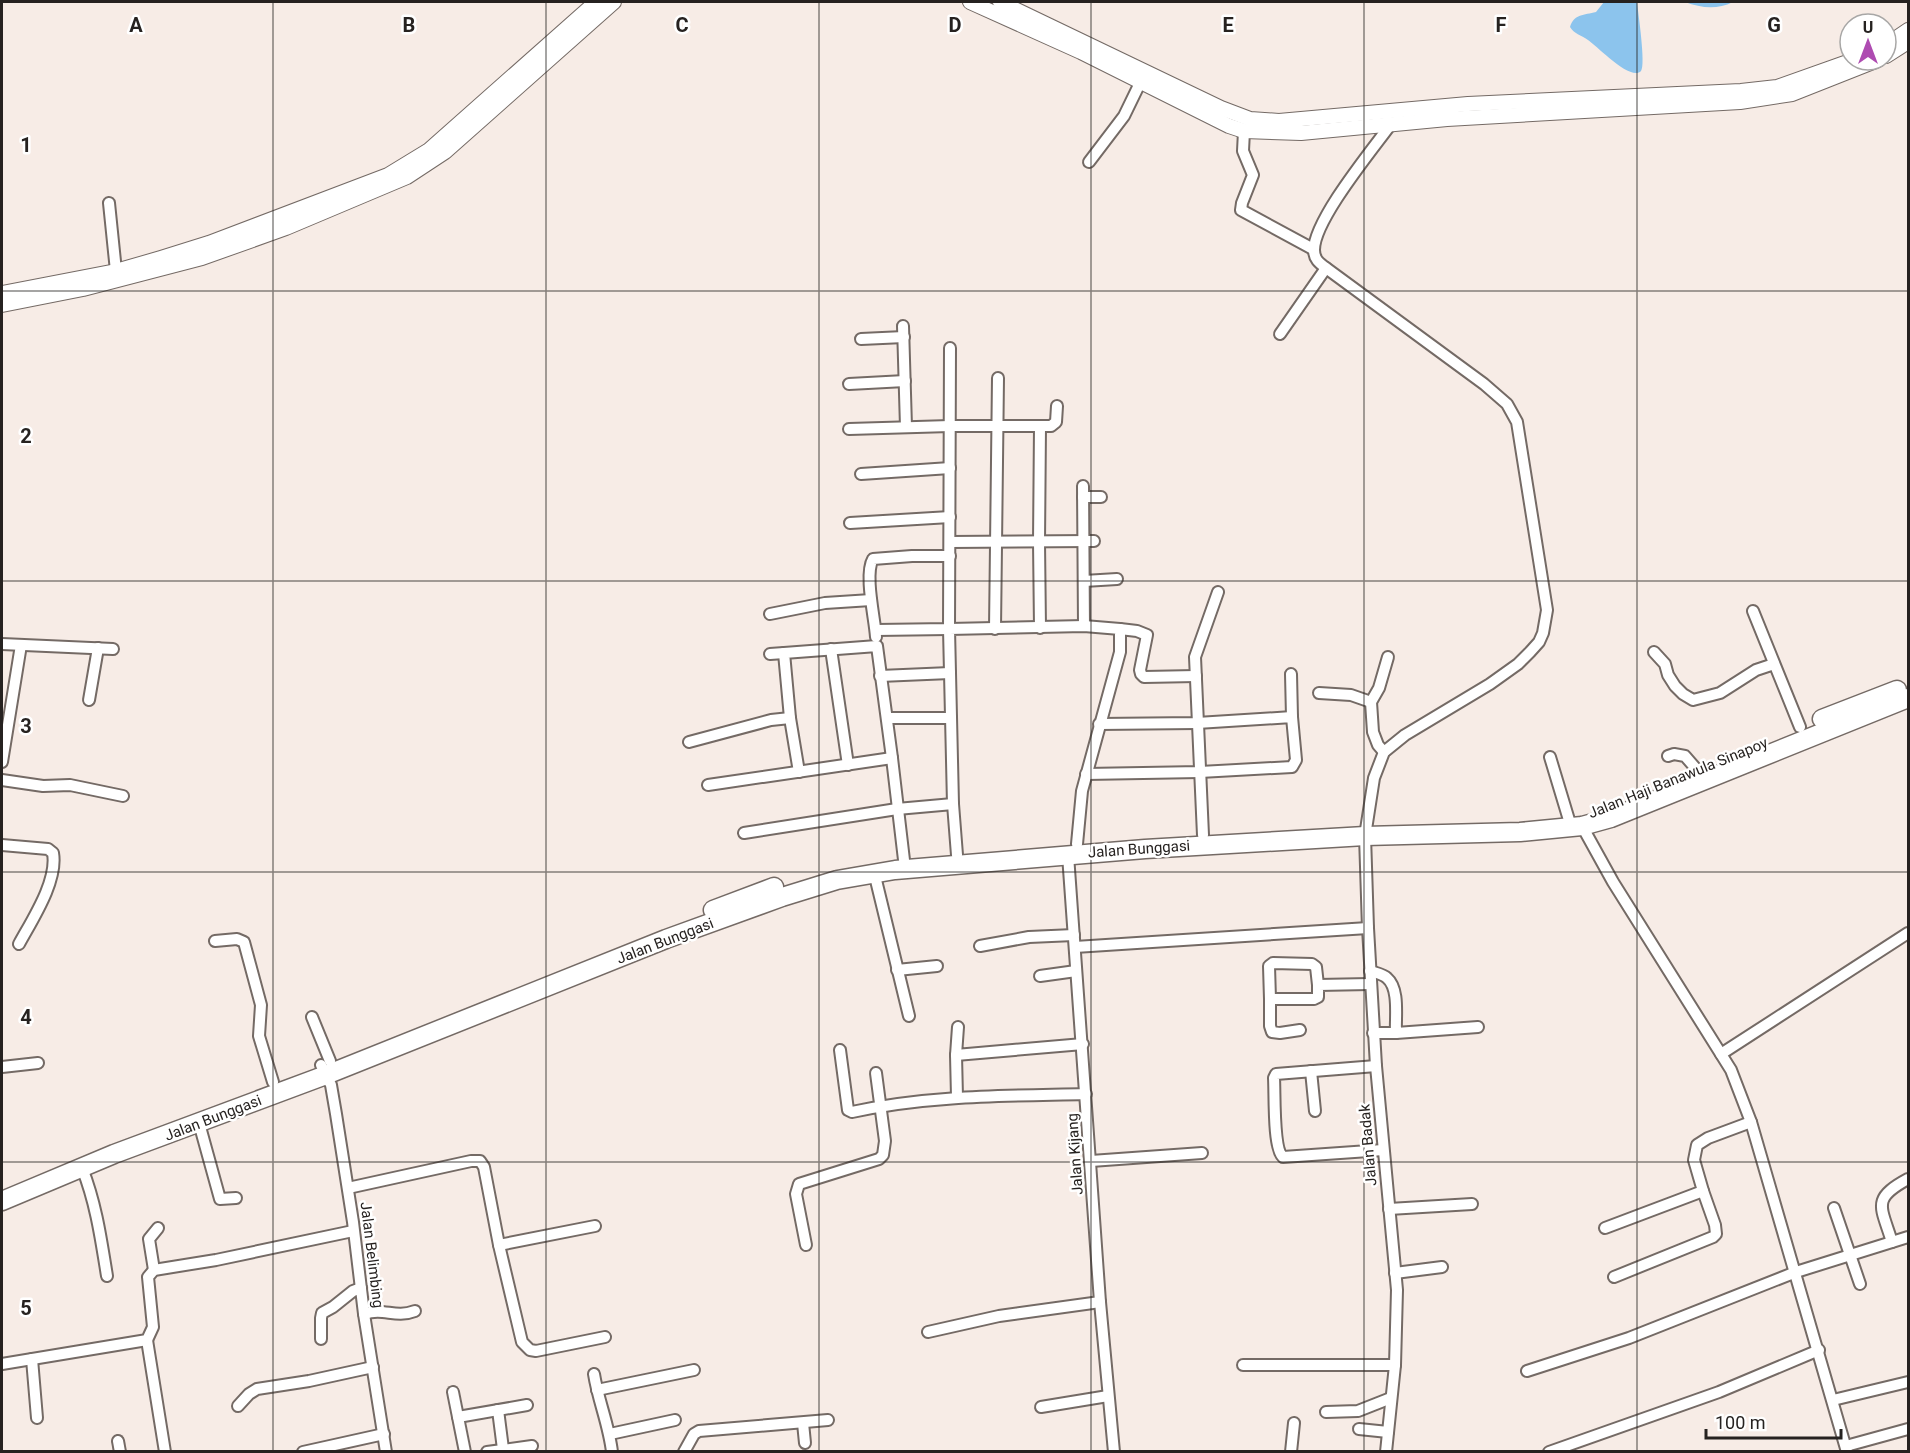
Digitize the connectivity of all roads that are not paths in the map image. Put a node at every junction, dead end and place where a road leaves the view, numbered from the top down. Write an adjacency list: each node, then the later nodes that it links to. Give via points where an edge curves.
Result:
1 (596, 2): 14 (street, via 417,159)
2 (614, 2): 14 (street, via 430,164 396,183)
3 (970, 2): 7 (street)
4 (1000, 2): 9 (street, via 1250,119 1279,121)
5 (1838, 65): 8 (street)
6 (1848, 72): 8 (street, via 1792,94)
7 (1141, 81): 11 (street); 12 (street, via 1124,116)
8 (1734, 97): 9 (street)
9 (1446, 112): 10 (street)
10 (1391, 124): 11 (street, via 1301,133); 16 (street, via 1324,220)
11 (1244, 132): 16 (street, via 1243,151 1253,175 1241,210)
12 (1089, 162)
13 (109, 203): 18 (street)
14 (283, 222): 15 (street)
15 (265, 229): 18 (street); 19 (street, via 202,258)
16 (1313, 249): 17 (street, via 1316,259)
17 (1326, 268): 22 (street); 84 (street, via 1484,384 1513,412 1521,440 1547,610 1539,642 1518,664)
18 (116, 271): 19 (street)
19 (82, 284): 20 (street); 21 (street)
20 (2, 293)
21 (2, 305)
22 (1280, 334)
23 (861, 339): 26 (street, via 904,331)
24 (950, 348): 29 (street)
25 (998, 378): 30 (street)
26 (905, 381): 27 (street); 31 (street)
27 (849, 384)
28 (1057, 406): 32 (street, via 1055,424)
29 (950, 426): 30 (street); 31 (street); 34 (street)
30 (998, 426): 32 (street); 41 (street)
31 (906, 427): 33 (street)
32 (1040, 427): 42 (street)
33 (849, 429)
34 (950, 468): 35 (street); 37 (street)
35 (861, 474)
36 (1101, 497): 39 (street, via 1083,491)
37 (950, 517): 38 (street); 40 (street)
38 (850, 523)
39 (1089, 541): 42 (street); 45 (street)
40 (950, 542): 41 (street); 43 (street)
41 (996, 542): 42 (street); 53 (street)
42 (1039, 542): 51 (street)
43 (950, 556): 47 (street, via 873,559); 52 (street)
44 (1117, 579): 45 (street)
45 (1084, 581): 50 (street)
46 (1218, 592): 70 (street, via 1197,651)
47 (871, 600): 49 (street, via 825,603); 55 (street)
48 (1753, 611): 66 (street)
49 (770, 614)
50 (1084, 626): 51 (street); 54 (street)
51 (1041, 628): 53 (street)
52 (950, 629): 53 (street); 55 (street); 67 (street)
53 (995, 629)
54 (1120, 629): 70 (street, via 1147,635 1140,670 1144,676); 81 (street, Jalan Kijang, via 1120,652)
55 (876, 630): 58 (street)
56 (2, 644): 57 (street)
57 (21, 645): 59 (street); 88 (street)
58 (877, 646): 61 (street); 69 (street)
59 (98, 648): 60 (street); 74 (street)
60 (113, 649)
61 (831, 649): 63 (street); 89 (street)
62 (1654, 652): 66 (street, via 1665,664 1675,686 1693,700 1720,693 1756,670)
63 (784, 653): 64 (street); 77 (street)
64 (770, 654)
65 (1388, 657): 75 (street)
66 (1774, 664): 82 (street)
67 (950, 673): 69 (street); 79 (street)
68 (1291, 674): 76 (street)
69 (880, 676): 78 (street)
70 (1196, 676): 80 (street)
71 (1908, 685): 82 (highway, Jalan Haji Banawula Sinapoy)
72 (1319, 693): 75 (street, via 1351,695)
73 (1908, 698): 99 (highway, Jalan Haji Banawula Sinapoy)
74 (89, 700)
75 (1371, 702): 84 (street, via 1373,732)
76 (1292, 717): 80 (street); 92 (street, via 1296,760 1293,766)
77 (790, 718): 83 (street); 91 (street)
78 (887, 718): 79 (street); 86 (street)
79 (951, 718): 97 (street)
80 (1197, 723): 81 (street); 92 (street)
81 (1100, 724): 93 (street, Jalan Kijang)
82 (1800, 728): 90 (highway, Jalan Haji Banawula Sinapoy)
83 (689, 742)
84 (1384, 752): 101 (street, Jalan Badak, via 1374,778)
85 (1668, 756): 90 (street, via 1685,756)
86 (892, 758): 89 (street); 98 (street)
87 (1550, 758): 100 (street)
88 (2, 762)
89 (848, 765): 91 (street)
90 (1698, 771): 99 (highway, Jalan Haji Banawula Sinapoy)
91 (799, 772): 95 (street)
92 (1200, 772): 93 (street); 103 (street)
93 (1086, 774): 105 (street, Jalan Kijang)
94 (2, 780): 96 (street, via 70,785)
95 (708, 784)
96 (123, 796)
97 (953, 804): 98 (street); 106 (street)
98 (897, 809): 102 (street); 108 (street)
99 (1608, 813): 100 (highway, Jalan Haji Banawula Sinapoy)
100 (1576, 823): 101 (highway, Jalan Haji Banawula Sinapoy); 135 (street)
101 (1366, 832): 103 (highway, Jalan Bunggasi); 105 (highway, Jalan Bunggasi, via 1204,845); 111 (street, Jalan Badak)
102 (744, 833)
103 (1203, 835): 105 (highway, Jalan Bunggasi)
104 (2, 845): 115 (street, via 48,849 53,853 45,895)
105 (1072, 850): 107 (highway, Jalan Bunggasi); 114 (street, Jalan Kijang)
106 (957, 855): 107 (highway, Jalan Bunggasi); 108 (highway, Jalan Bunggasi)
107 (986, 857): 109 (highway, Jalan Bunggasi)
108 (904, 860): 110 (highway, Jalan Bunggasi, via 836,871)
109 (874, 872): 110 (highway, Jalan Bunggasi); 118 (street)
110 (753, 901): 139 (highway, Jalan Bunggasi)
111 (1368, 928): 114 (street); 120 (street, Jalan Badak)
112 (1908, 933): 135 (street)
113 (215, 941): 142 (street, via 244,942 261,1005 259,1036)
114 (1074, 941): 116 (street, via 1029,937); 119 (street, Jalan Kijang)
115 (19, 944)
116 (980, 946)
117 (937, 966): 118 (street)
118 (897, 970): 125 (street)
119 (1076, 971): 121 (street); 132 (street, Jalan Kijang)
120 (1370, 971): 122 (street, Jalan Badak); 131 (street, via 1382,975 1394,990)
121 (1040, 976)
122 (1370, 984): 123 (street); 130 (street, Jalan Badak)
123 (1318, 985): 124 (street, via 1315,999); 124 (street, via 1316,967 1312,964 1273,963 1269,966)
124 (1270, 999): 129 (street, via 1272,1032)
125 (909, 1016)
126 (312, 1017): 139 (street, Jalan Belimbing)
127 (1478, 1027): 131 (street)
128 (958, 1028): 134 (street)
129 (1300, 1030)
130 (1373, 1033): 131 (street); 137 (street, Jalan Badak)
131 (1396, 1034)
132 (1083, 1044): 134 (street); 143 (street, Jalan Kijang)
133 (840, 1050): 145 (street, via 848,1110)
134 (956, 1054): 144 (street)
135 (1721, 1054): 147 (street)
136 (38, 1063): 138 (street)
137 (1376, 1066): 140 (street); 150 (street, Jalan Badak)
138 (2, 1067)
139 (325, 1067): 142 (highway, Jalan Bunggasi); 148 (highway, Jalan Bunggasi); 156 (street, Jalan Belimbing)
140 (1311, 1071): 146 (street); 150 (street, via 1274,1076 1281,1156)
141 (876, 1073): 145 (street)
142 (273, 1082): 149 (highway, Jalan Bunggasi)
143 (1086, 1094): 144 (street); 152 (street, Jalan Kijang)
144 (957, 1097): 145 (street)
145 (881, 1105): 170 (street, via 885,1140 882,1157 797,1186)
146 (1315, 1111)
147 (1752, 1122): 157 (street, via 1698,1145 1694,1160); 175 (street)
148 (199, 1123): 149 (highway, Jalan Bunggasi); 158 (street, via 220,1199)
149 (112, 1149): 153 (highway, Jalan Bunggasi); 155 (highway, Jalan Bunggasi)
150 (1383, 1150): 162 (street, Jalan Badak)
151 (1202, 1153): 152 (street)
152 (1091, 1161): 180 (street, Jalan Kijang)
153 (82, 1168): 159 (highway, Jalan Bunggasi); 176 (street, via 99,1223)
154 (1908, 1179): 168 (street, via 1883,1197)
155 (2, 1188)
156 (348, 1188): 166 (street, Jalan Belimbing); 169 (street, via 480,1161)
157 (1703, 1191): 165 (street); 177 (street, via 1715,1226 1713,1237)
158 (236, 1198)
159 (2, 1201)
160 (1472, 1204): 162 (street)
161 (1834, 1208): 171 (street)
162 (1389, 1209): 174 (street, Jalan Badak)
163 (595, 1226): 169 (street)
164 (158, 1228): 173 (street, via 148,1239)
165 (1605, 1228)
166 (353, 1231): 173 (street); 179 (street, Jalan Belimbing)
167 (1908, 1237): 168 (street)
168 (1892, 1242): 171 (street)
169 (499, 1245): 184 (street, via 526,1348 536,1351)
170 (806, 1245)
171 (1852, 1255): 175 (street); 178 (street)
172 (1442, 1268): 174 (street)
173 (154, 1270): 186 (street, via 148,1277 153,1327)
174 (1395, 1272): 191 (street, Jalan Badak)
175 (1796, 1272): 187 (street); 194 (street, via 1629,1338)
176 (107, 1276)
177 (1614, 1277)
178 (1860, 1284)
179 (361, 1288): 182 (street, Jalan Belimbing); 185 (street, via 322,1313)
180 (1100, 1302): 183 (street, via 999,1316); 199 (street, Jalan Kijang)
181 (415, 1311): 182 (street, via 402,1315 379,1310)
182 (364, 1314): 192 (street, Jalan Belimbing)
183 (928, 1332)
184 (605, 1337)
185 (321, 1339)
186 (147, 1340): 188 (street); 222 (street)
187 (1819, 1350): 201 (street); 232 (street, via 1709,1395)
188 (32, 1359): 189 (street); 208 (street)
189 (2, 1364)
190 (1243, 1365): 191 (street)
191 (1395, 1365): 200 (street, Jalan Badak)
192 (373, 1367): 202 (street, via 257,1389); 216 (street, Jalan Belimbing)
193 (694, 1371): 197 (street)
194 (1527, 1371)
195 (594, 1374): 197 (street)
196 (1908, 1382): 201 (street)
197 (597, 1390): 217 (street)
198 (453, 1392): 207 (street)
199 (1108, 1396): 204 (street); 229 (street, Jalan Kijang)
200 (1391, 1398): 206 (street, via 1358,1411); 215 (street, Jalan Badak)
201 (1833, 1400): 221 (street)
202 (238, 1406)
203 (526, 1406): 205 (street)
204 (1041, 1407)
205 (498, 1410): 207 (street); 220 (street)
206 (1326, 1412)
207 (458, 1417): 225 (street)
208 (37, 1418)
209 (675, 1420): 217 (street)
210 (828, 1420): 211 (street)
211 (803, 1423): 218 (street); 228 (street, via 699,1431)
212 (1294, 1423): 230 (street)
213 (1359, 1429): 215 (street)
214 (1908, 1429): 221 (street)
215 (1388, 1432): 231 (street, Jalan Badak)
216 (384, 1434): 223 (street); 224 (street, Jalan Belimbing)
217 (610, 1434): 227 (street)
218 (805, 1443)
219 (532, 1446): 220 (street)
220 (502, 1449): 226 (street)
221 (1847, 1449)
222 (165, 1452)
223 (303, 1452)
224 (386, 1452)
225 (465, 1452)
226 (487, 1452)
227 (612, 1452)
228 (684, 1452)
229 (1114, 1452)
230 (1291, 1452)
231 (1386, 1452)
232 (1549, 1452)

